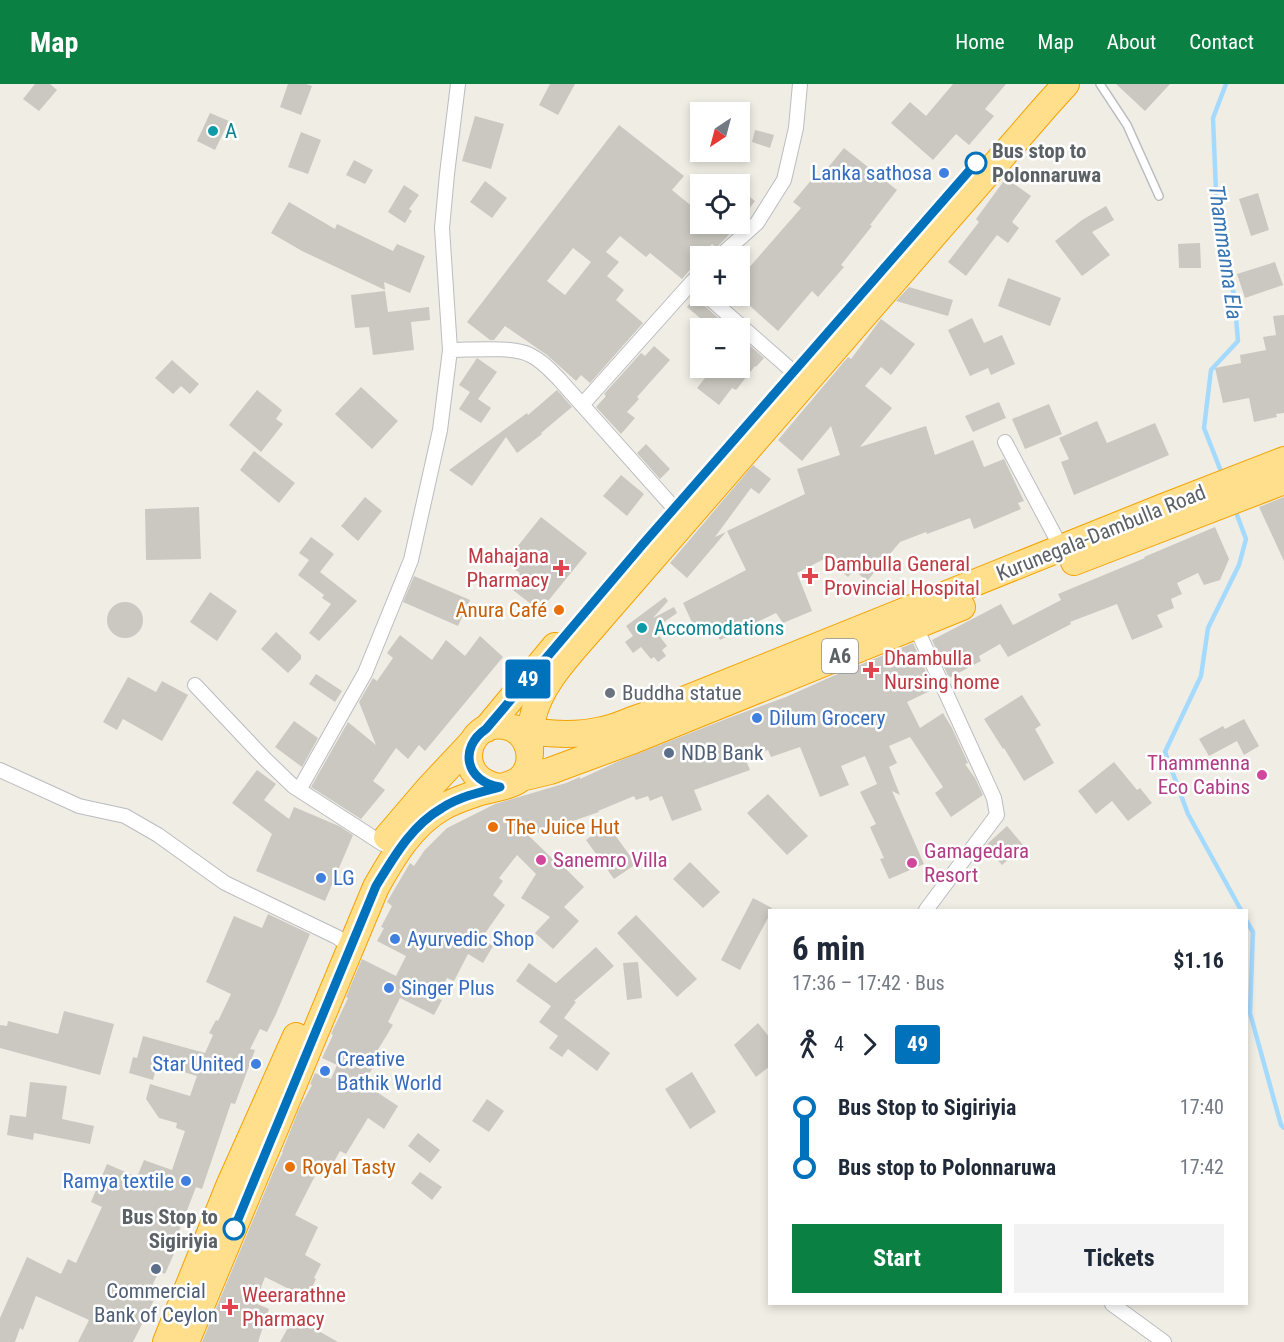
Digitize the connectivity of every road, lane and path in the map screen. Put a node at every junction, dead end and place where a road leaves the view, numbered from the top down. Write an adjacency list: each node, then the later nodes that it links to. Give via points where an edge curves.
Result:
1 (458, 84): 11 (street, via 442,228)
2 (800, 84): 7 (street, via 796,128 784,180 757,223)
3 (1045, 84): 10 (highway)
4 (1066, 84): 10 (highway)
5 (1100, 84): 6 (lane, via 1127,124)
6 (1159, 196)
7 (731, 246)
8 (690, 290): 13 (street)
9 (718, 306): 12 (street)
10 (833, 339): 12 (highway)
11 (450, 350): 13 (street, via 524,352 549,368); 29 (street, via 440,430 411,560 365,673)
12 (800, 377): 19 (highway); 23 (highway)
13 (582, 405): 19 (street)
14 (1005, 442): 20 (street)
15 (1284, 460): 17 (highway, Kurunegala-Dambulla Road / A6)
16 (1284, 481): 17 (highway, Kurunegala-Dambulla Road / A6)
17 (1250, 483): 18 (highway, Kurunegala-Dambulla Road / A6)
18 (1206, 501): 20 (highway, Kurunegala-Dambulla Road / A6); 21 (highway, Kurunegala-Dambulla Road / A6, via 1012,586)
19 (674, 508): 26 (highway)
20 (1062, 549): 21 (highway, Kurunegala-Dambulla Road / A6)
21 (912, 618): 22 (highway, Kurunegala-Dambulla Road / A6); 31 (street, via 994,798 997,815)
22 (836, 648): 25 (highway, Kurunegala-Dambulla Road / A6); 28 (highway, Kurunegala-Dambulla Road / A6, via 613,748)
23 (553, 676): 25 (highway, via 546,696 552,710); 26 (highway, via 535,710)
24 (195, 685): 29 (street)
25 (591, 732): 26 (highway, Kurunegala-Dambulla Road / A6)
26 (506, 737): 28 (highway, via 530,763 526,771); 28 (highway, via 470,750 469,759 482,781 490,785); 30 (highway, via 420,798)
27 (0, 770): 32 (street, via 79,806 125,816 225,883)
28 (510, 782): 32 (highway, Kurunegala-Dambulla Road, via 442,807 416,828)
29 (299, 790): 30 (street)
30 (383, 844): 32 (highway, via 353,898)
31 (927, 909)
32 (344, 942): 34 (highway, via 229,1186); 35 (highway)
33 (1113, 1305): 36 (street)
34 (166, 1342)
35 (186, 1342)
36 (1164, 1342)

